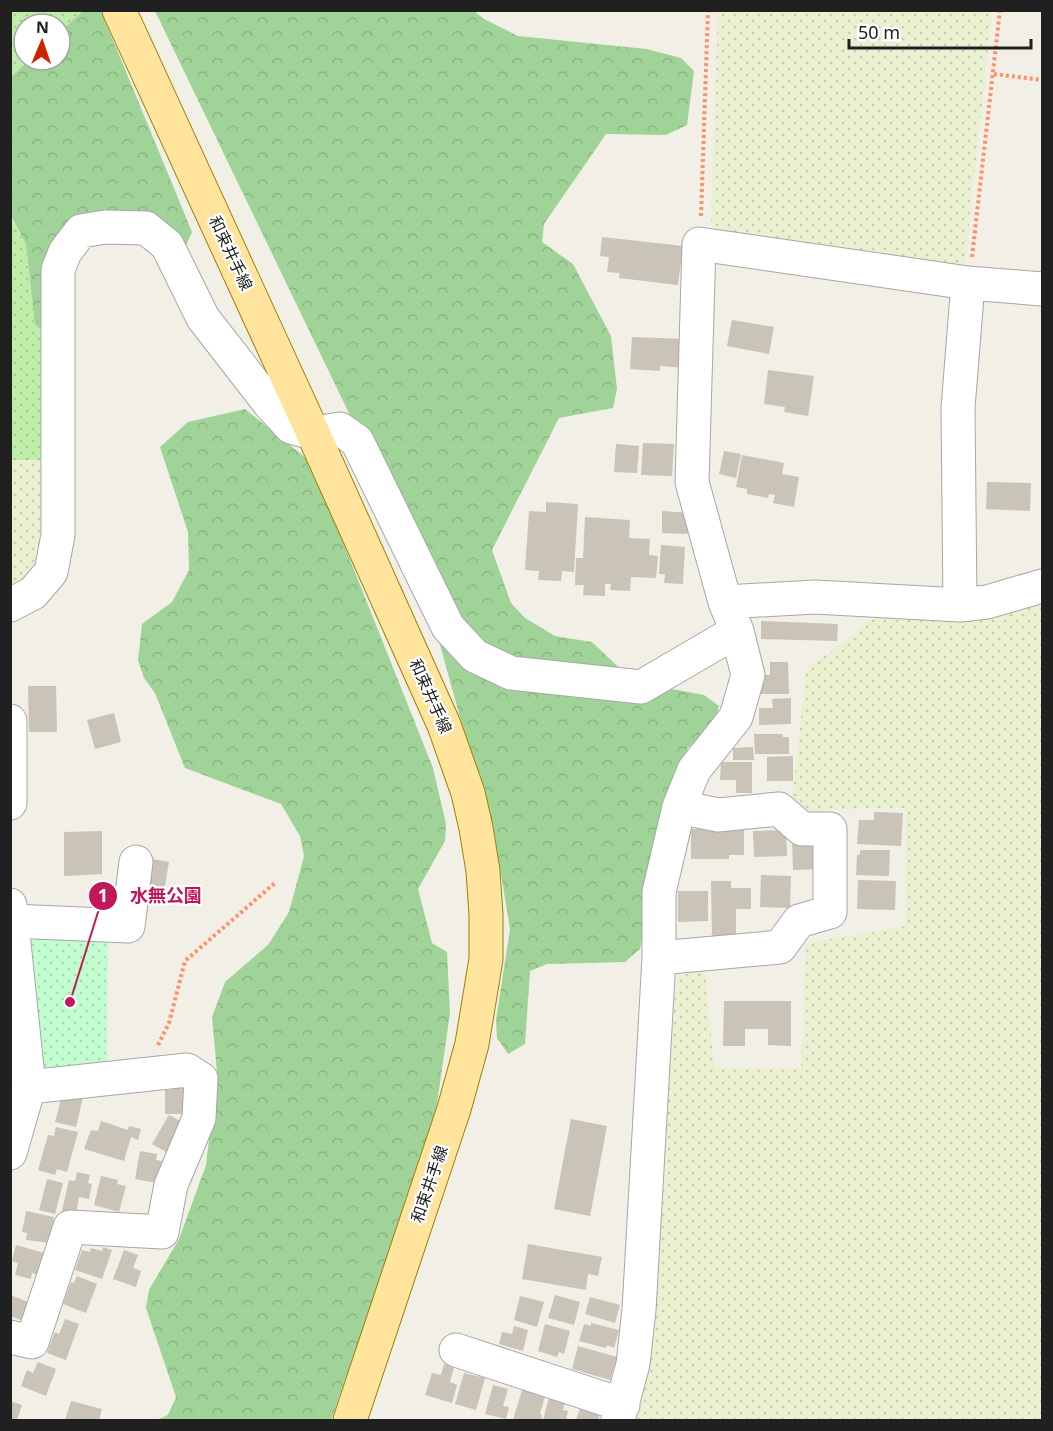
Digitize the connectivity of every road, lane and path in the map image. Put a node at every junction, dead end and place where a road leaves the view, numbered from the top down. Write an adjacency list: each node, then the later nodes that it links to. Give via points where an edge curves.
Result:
1 (119, 10): 9 (main road, 和束井手線)
2 (708, 10): 6 (path)
3 (1000, 10): 4 (path)
4 (994, 74): 5 (path); 7 (path)
5 (1042, 80)
6 (699, 244): 7 (street); 13 (street, via 692,483)
7 (968, 283): 8 (street); 12 (street, via 958,408)
8 (1042, 290)
9 (314, 433): 11 (street, via 291,427 269,403 203,318 167,245 146,228 81,231 65,252 58,270 58,535 51,572 33,593); 13 (street, via 340,429 357,441 448,627 475,656 511,673 641,687); 27 (main road, 和束井手線, via 457,758 476,828 486,915 486,959 472,1044)
10 (1042, 586): 12 (street, via 987,602)
11 (10, 605)
12 (960, 605): 13 (street, via 815,597)
13 (731, 617): 16 (street, via 748,675 736,717 694,770)
14 (10, 721): 15 (street)
15 (10, 803)
16 (679, 807): 20 (street, via 659,892); 20 (street, via 718,815 779,809 802,829 830,829 830,912 799,921 780,947)
17 (136, 862): 19 (street, via 128,926)
18 (276, 882): 21 (path, via 185,962 169,1023)
19 (11, 913): 22 (street)
20 (659, 958): 26 (street, via 639,1310 633,1364)
21 (143, 1075): 22 (street); 24 (street, via 187,1070 201,1079 199,1119 171,1185 162,1232 70,1227 32,1342)
22 (29, 1087): 23 (street)
23 (10, 1153)
24 (10, 1337)
25 (456, 1350): 26 (street)
26 (621, 1413)
27 (350, 1420)

